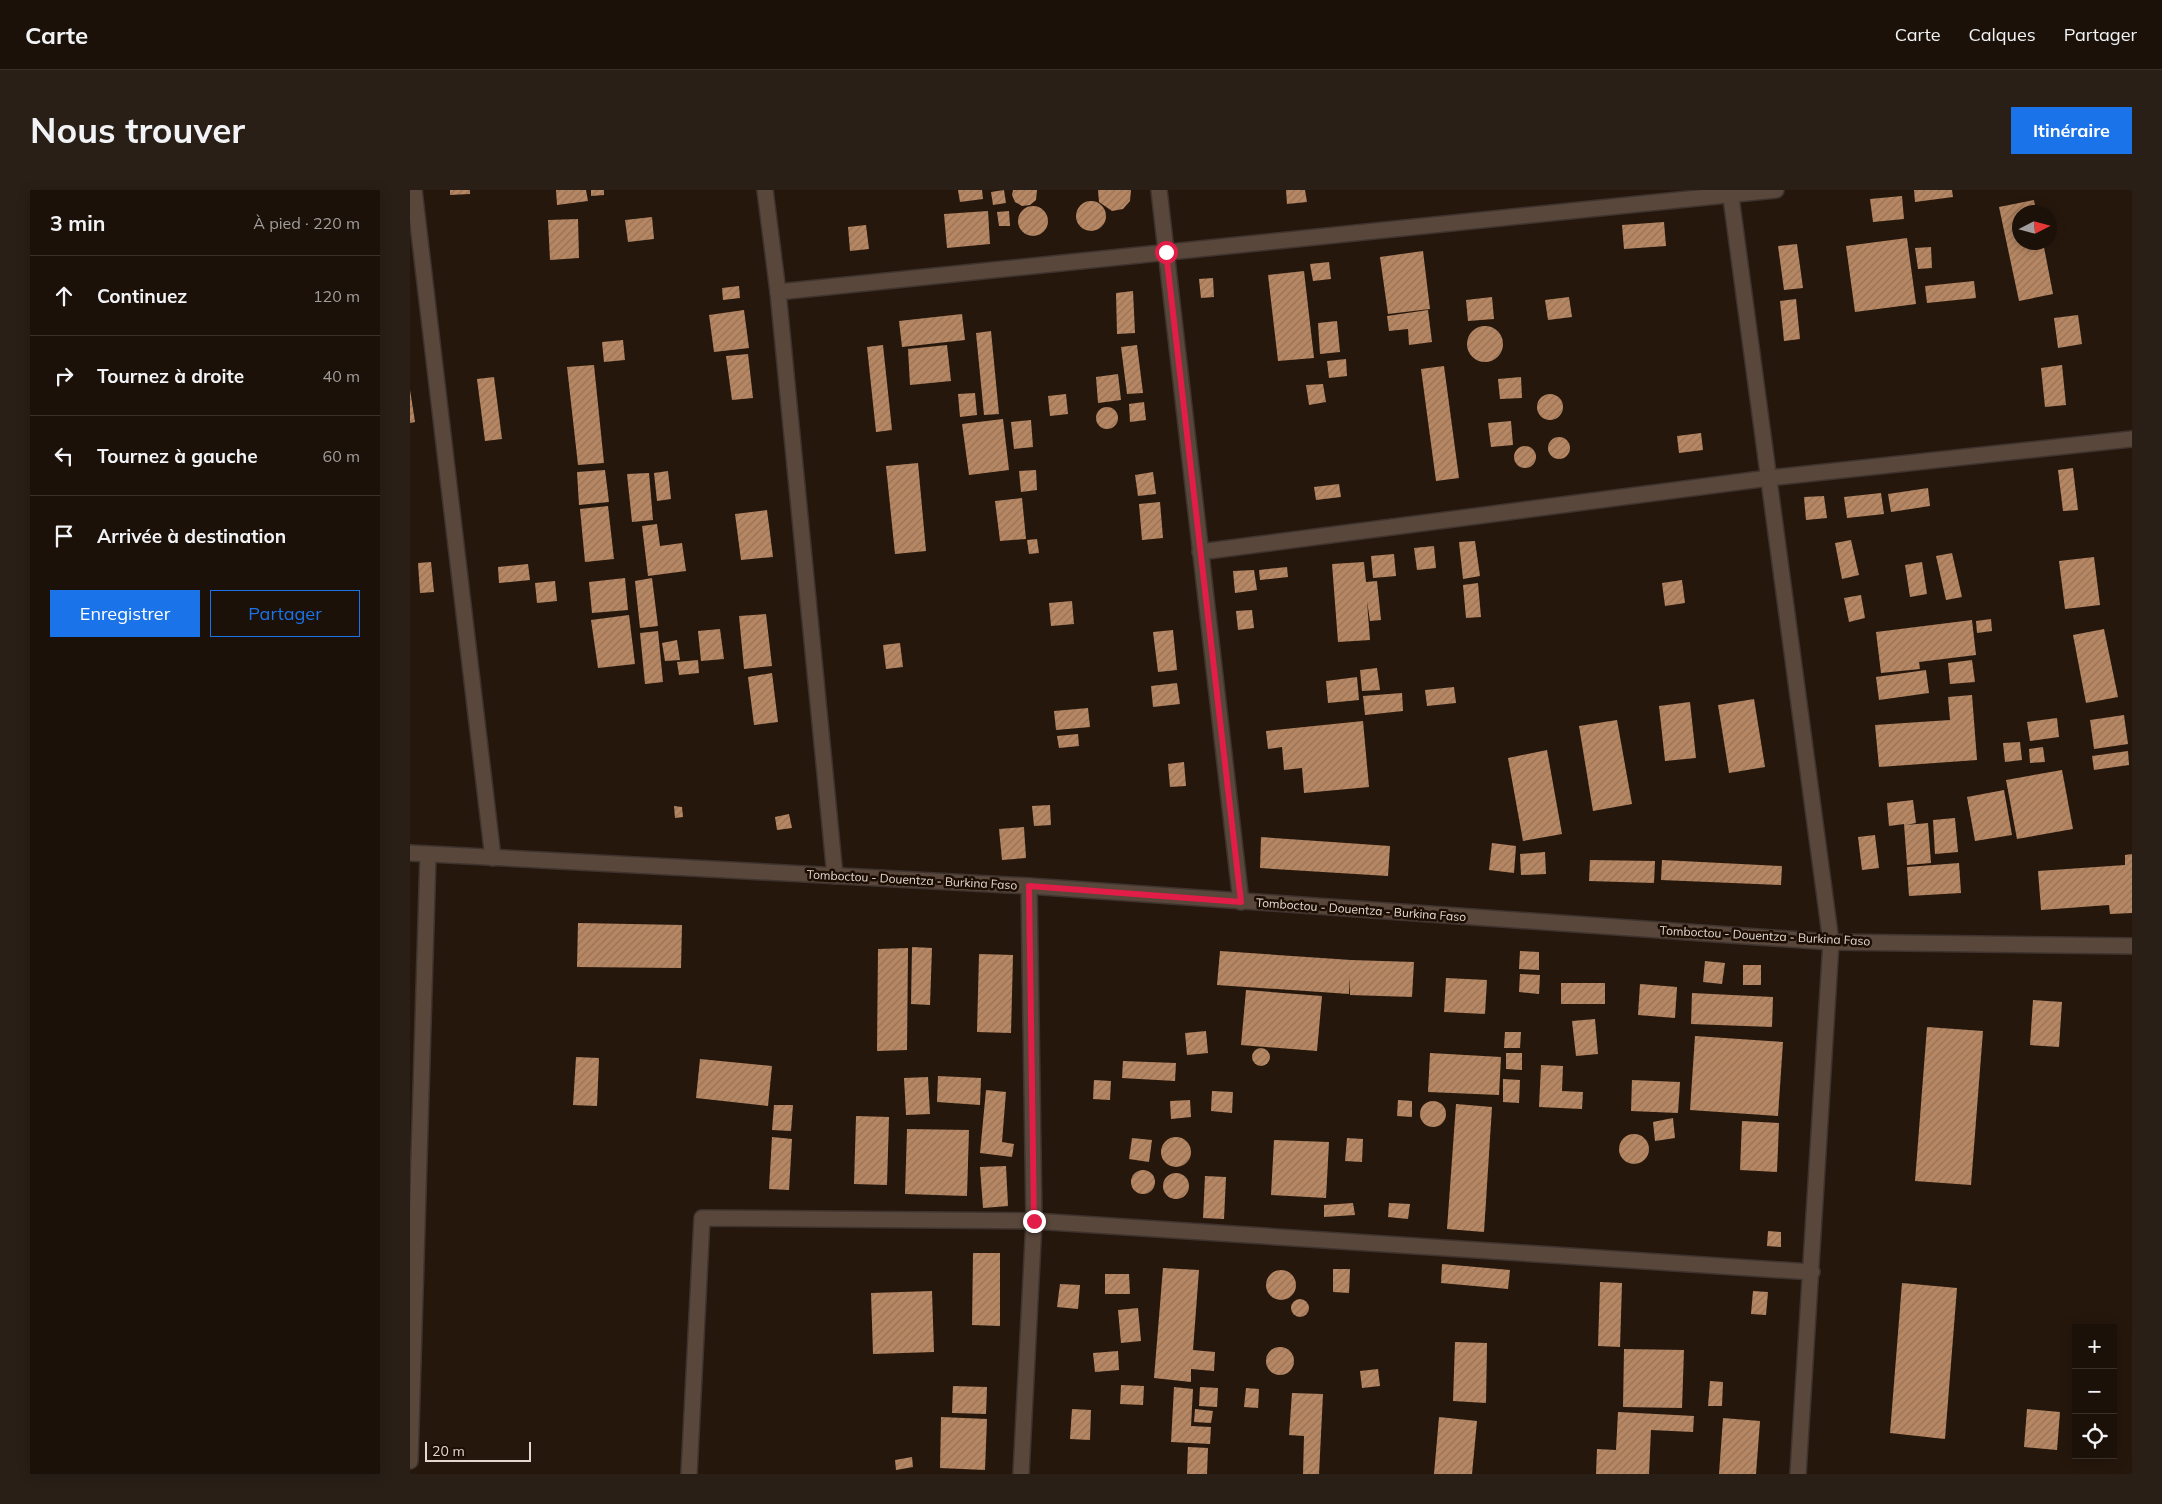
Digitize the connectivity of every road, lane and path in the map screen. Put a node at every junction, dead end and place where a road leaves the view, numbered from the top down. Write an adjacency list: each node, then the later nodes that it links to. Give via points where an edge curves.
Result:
1 (414, 190): 13 (street)
2 (765, 190): 7 (street)
3 (1159, 190): 6 (street)
4 (1776, 190): 5 (street)
5 (1730, 192): 6 (street); 9 (street)
6 (1166, 252): 7 (street); 10 (street)
7 (778, 292): 14 (street)
8 (2132, 439): 9 (street)
9 (1769, 478): 10 (street); 17 (street)
10 (1200, 552): 16 (street)
11 (410, 853): 12 (street, Tomboctou - Douentza - Burkina Faso)
12 (428, 854): 13 (street, Tomboctou - Douentza - Burkina Faso); 21 (street)
13 (493, 858): 14 (street, Tomboctou - Douentza - Burkina Faso)
14 (835, 876): 15 (street, Tomboctou - Douentza - Burkina Faso)
15 (1029, 886): 16 (street, Tomboctou - Douentza - Burkina Faso); 19 (street)
16 (1241, 902): 17 (street, Tomboctou - Douentza - Burkina Faso)
17 (1831, 942): 18 (street, Tomboctou - Douentza - Burkina Faso); 20 (street)
18 (2132, 946)
19 (1034, 1221): 20 (street); 22 (street, via 702,1218); 23 (street)
20 (1812, 1272): 24 (street)
21 (410, 1461)
22 (689, 1474)
23 (1020, 1474)
24 (1798, 1474)

